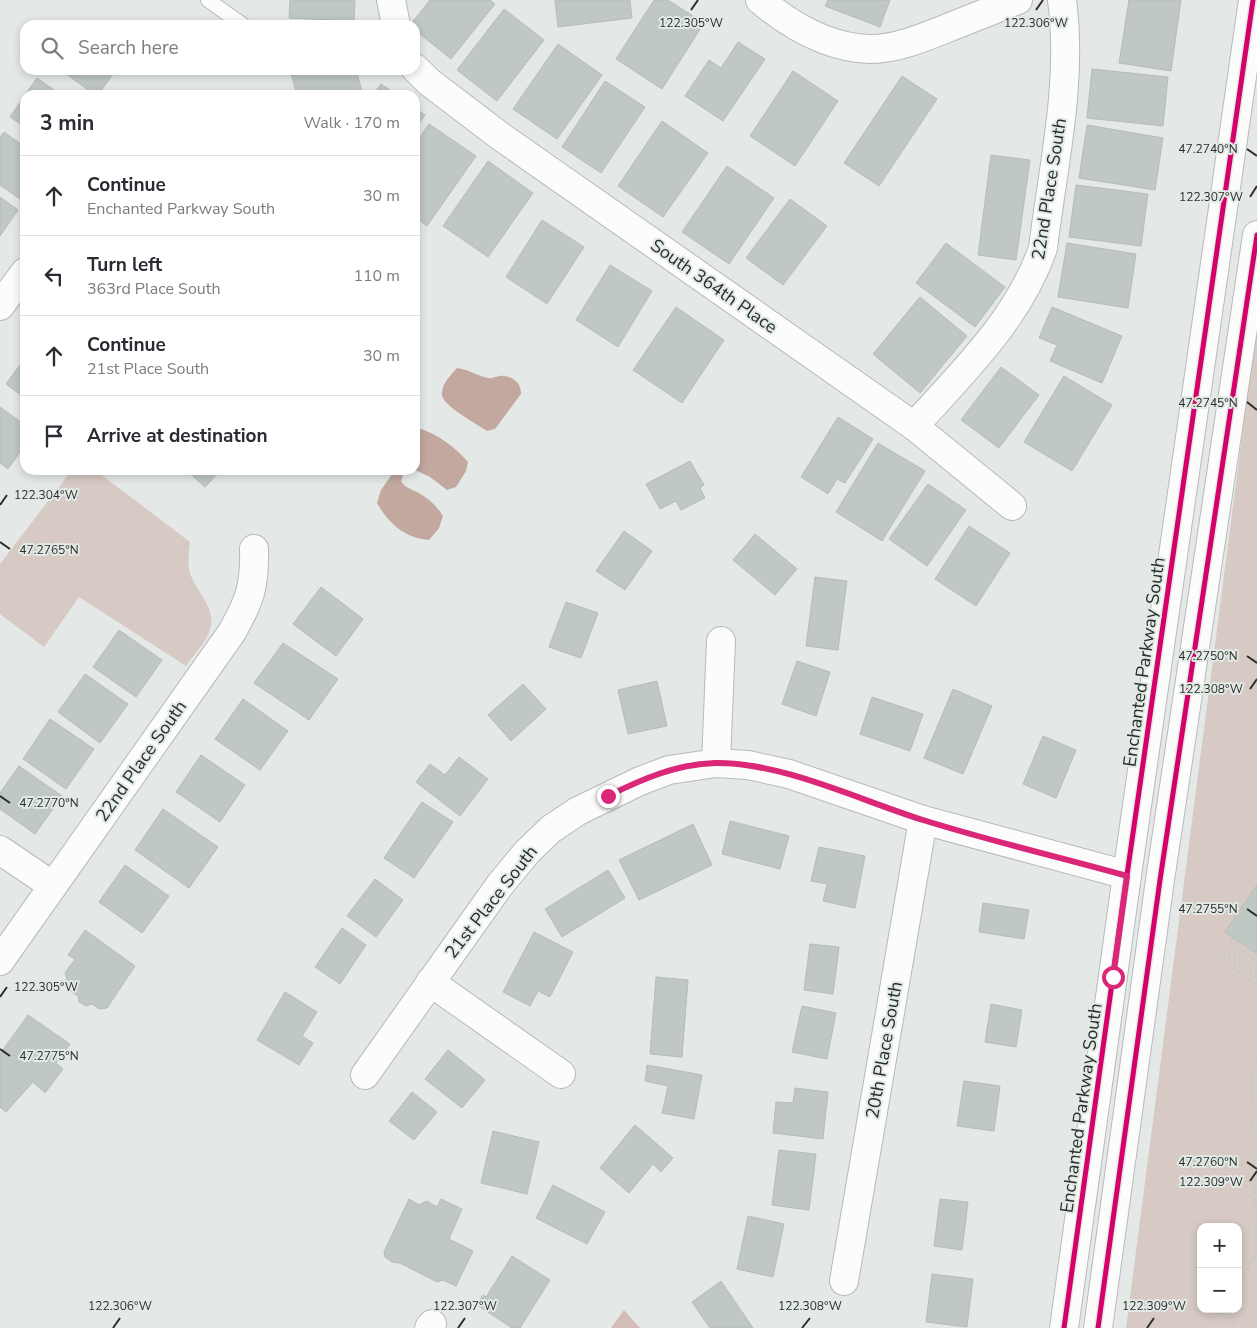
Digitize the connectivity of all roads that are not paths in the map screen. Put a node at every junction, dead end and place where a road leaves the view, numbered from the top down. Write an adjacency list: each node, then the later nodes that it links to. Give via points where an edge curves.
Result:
1 (208, 0): 7 (lane)
2 (391, 0): 8 (street)
3 (760, 0): 4 (street, via 817,37 844,46 870,49 902,44)
4 (1018, 0)
5 (1062, 0): 13 (street, 22nd Place South, via 1066,82 1041,255 1021,295 1002,323)
6 (1253, 0): 20 (street, Enchanted Parkway South)
7 (236, 20)
8 (395, 20)
9 (420, 73): 13 (street, South 364th Place, via 500,136)
10 (1257, 235): 24 (street)
11 (20, 279): 12 (street)
12 (0, 306)
13 (914, 426): 14 (street, South 364th Place)
14 (1012, 506)
15 (254, 549): 21 (street, 22nd Place South, via 252,590 232,632)
16 (721, 641): 17 (street)
17 (716, 763): 18 (street, 21st Place South, via 748,765 789,774); 23 (street, 21st Place South, via 669,770 640,780 578,810 551,829 499,886)
18 (923, 820): 20 (street, 21st Place South); 27 (street, 20th Place South)
19 (0, 850): 21 (street)
20 (1127, 876): 24 (street, via 1141,890 1143,913 1128,1020); 28 (street, Enchanted Parkway South)
21 (53, 886): 22 (street, 22nd Place South)
22 (0, 961)
23 (430, 982): 25 (street); 26 (street, 21st Place South)
24 (1138, 1038): 29 (street)
25 (561, 1074)
26 (365, 1075)
27 (844, 1281)
28 (1064, 1328)
29 (1098, 1328)

